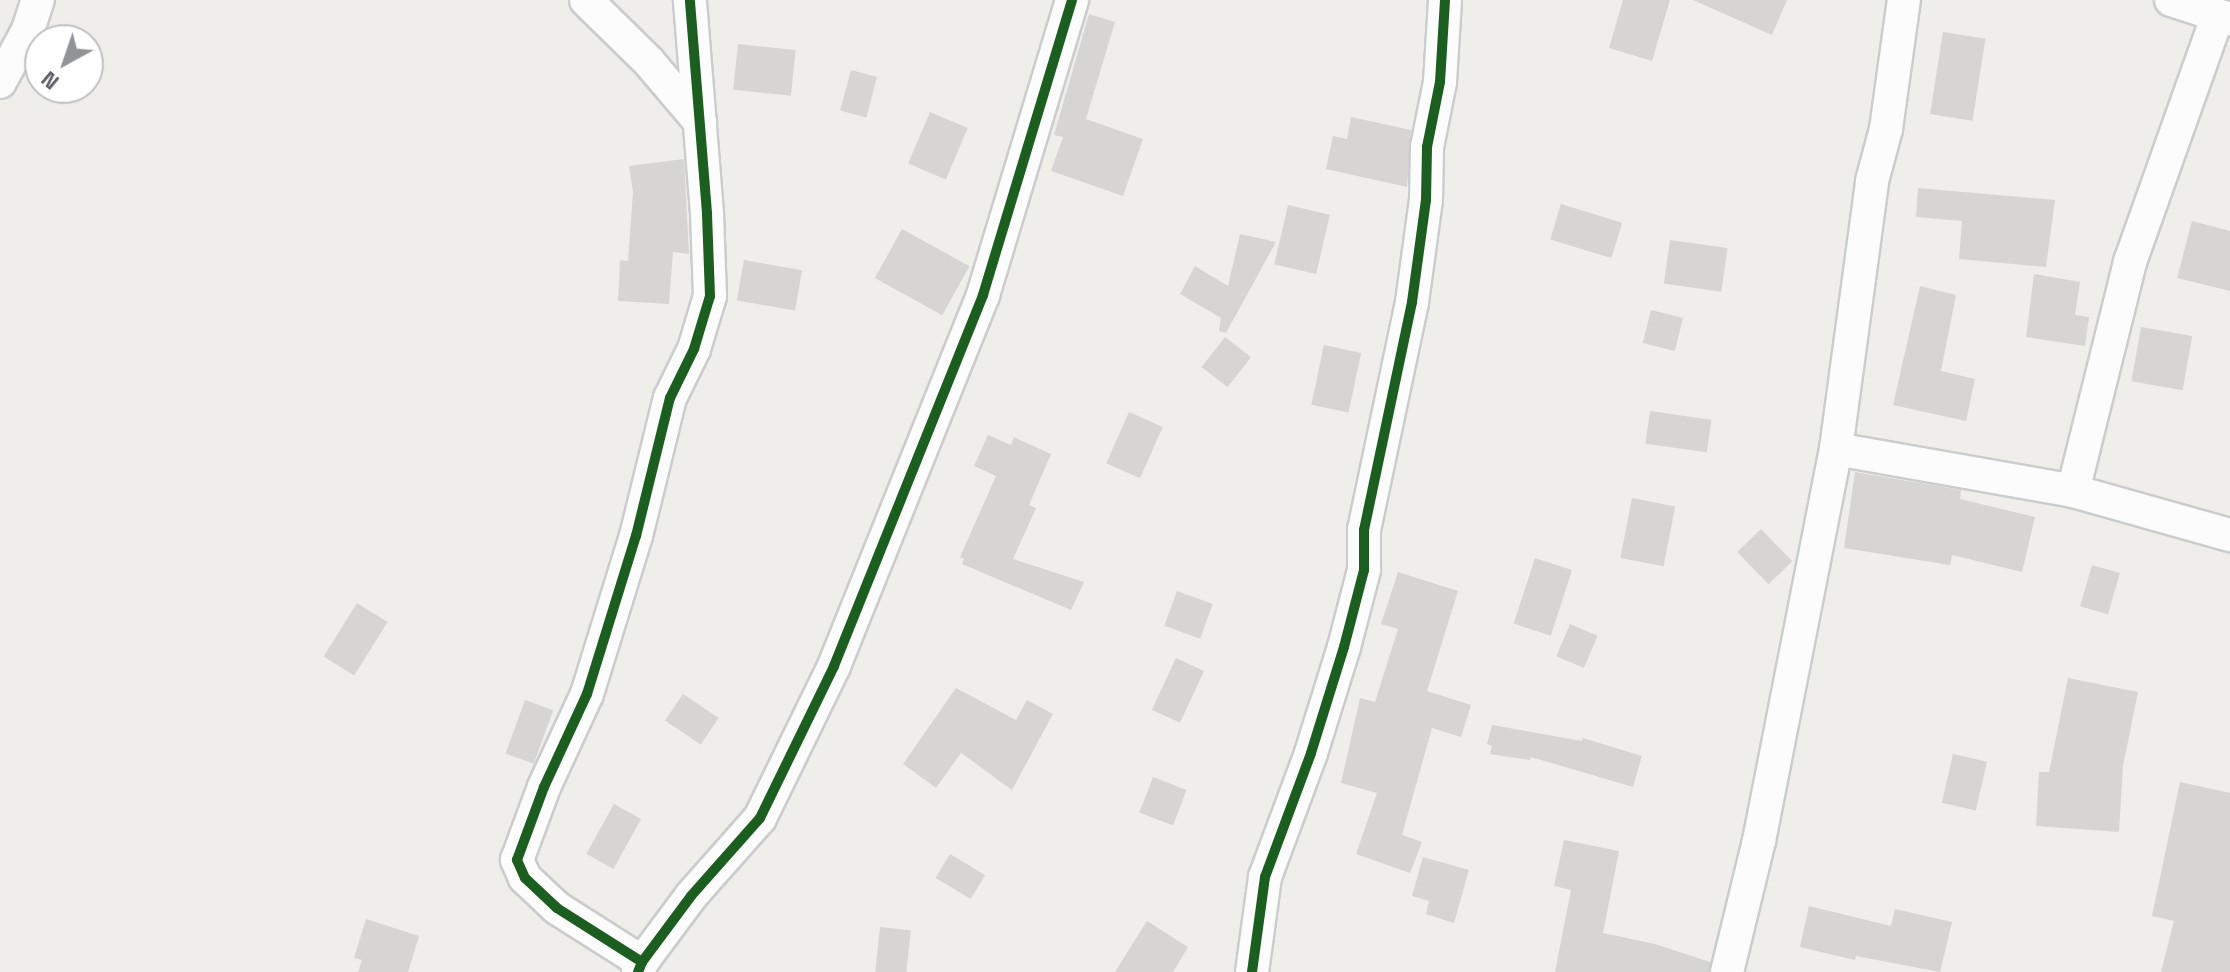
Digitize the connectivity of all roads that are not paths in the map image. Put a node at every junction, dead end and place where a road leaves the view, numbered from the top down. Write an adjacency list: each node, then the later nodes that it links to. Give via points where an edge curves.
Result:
1 (38, 0): 9 (street)
2 (586, 0): 10 (street)
3 (690, 0): 10 (street)
4 (1072, 0): 14 (street, via 983,295 834,666 760,818 691,896)
5 (1445, 0): 15 (street, via 1412,302 1364,530 1364,570 1311,753 1265,877)
6 (1904, 0): 11 (street, via 1886,129 1872,181)
7 (2171, 0): 8 (street)
8 (2223, 18): 12 (street, via 2130,262)
9 (0, 82)
10 (700, 122): 14 (street, via 710,296 694,349 670,398 636,536 587,694 517,860 525,878 557,908)
11 (1836, 449): 12 (street); 16 (street, via 1759,841)
12 (2073, 491): 13 (street)
13 (2230, 535)
14 (640, 967)
15 (1252, 972)
16 (1727, 972)

